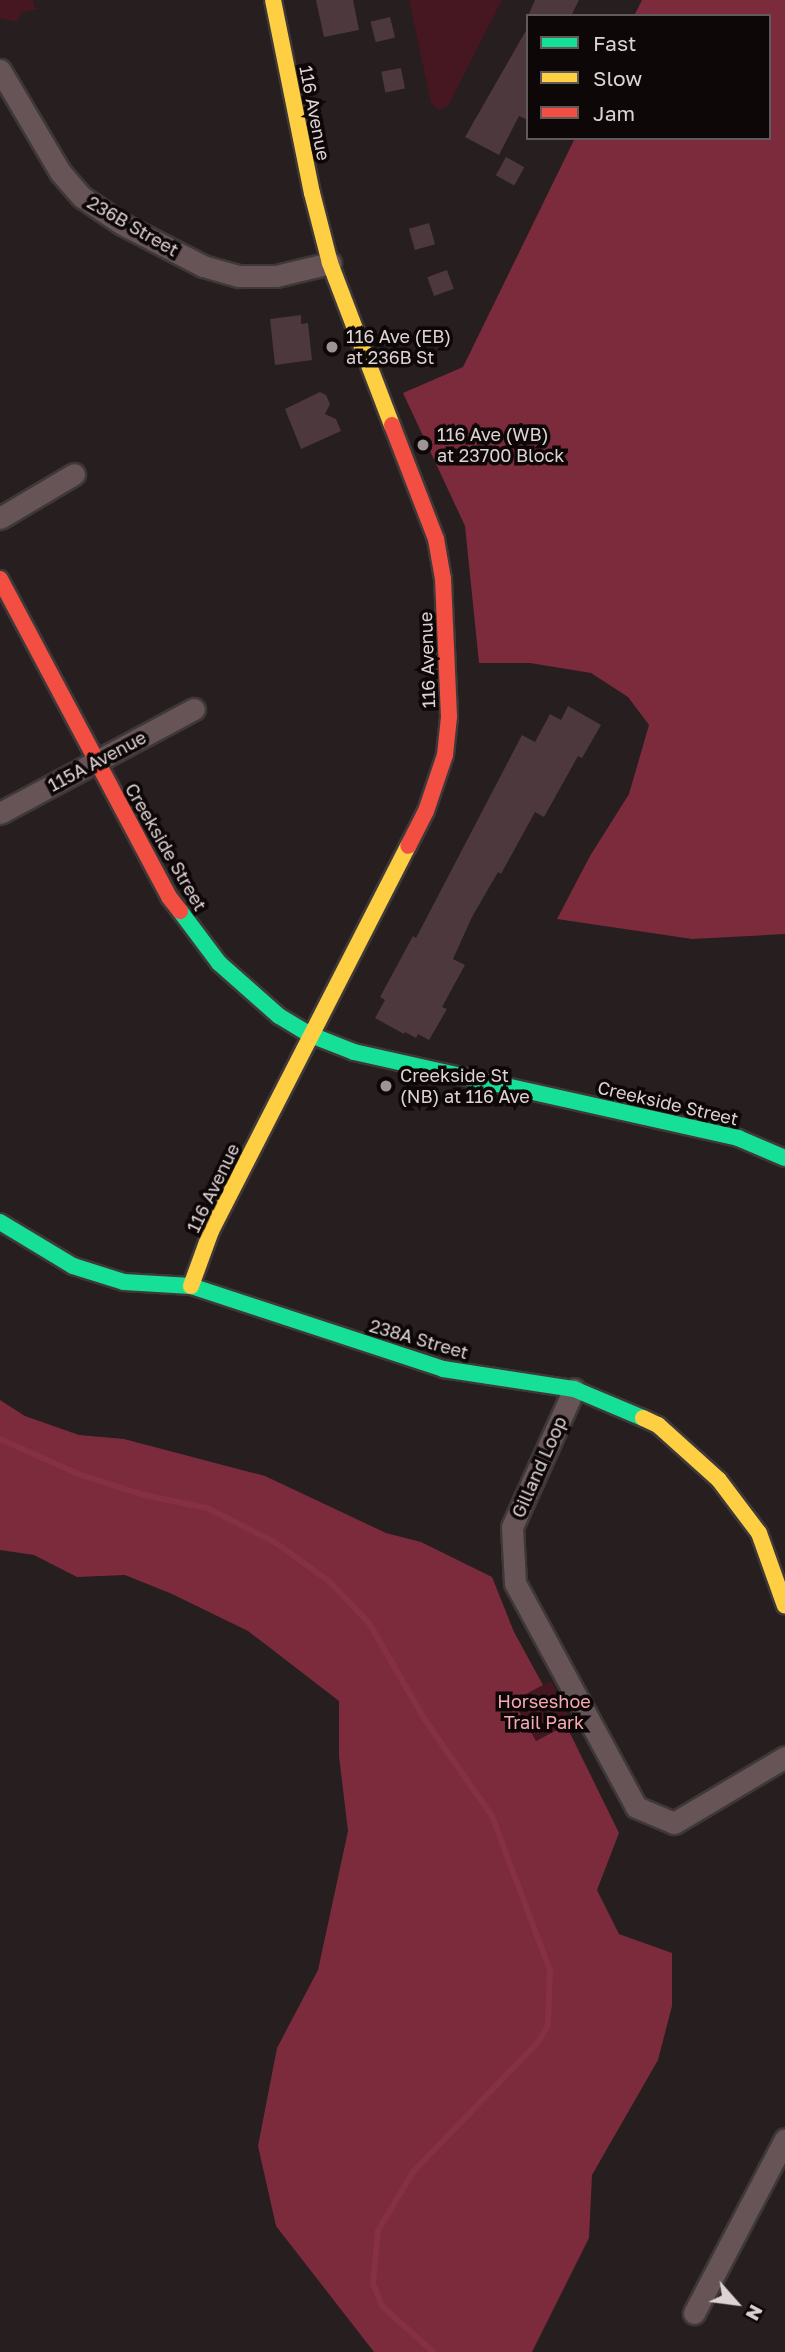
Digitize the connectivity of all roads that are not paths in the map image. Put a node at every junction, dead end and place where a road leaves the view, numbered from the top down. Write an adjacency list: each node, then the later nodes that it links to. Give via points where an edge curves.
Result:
1 (273, 0): 3 (street, 116 Avenue)
2 (0, 70): 3 (street, 236B Street, via 60,172 82,197 122,224 203,266 229,274 276,276)
3 (330, 263): 10 (street, 116 Avenue, via 436,539 443,579 449,717 445,755 426,811)
4 (74, 474): 5 (street)
5 (0, 518)
6 (0, 579): 8 (street, Creekside Street)
7 (194, 709): 8 (street, 115A Avenue)
8 (95, 761): 9 (street, 115A Avenue); 10 (street, Creekside Street, via 169,897 203,945 245,989 279,1017)
9 (0, 813)
10 (312, 1035): 11 (street, Creekside Street, via 354,1052 738,1138); 13 (street, 116 Avenue, via 211,1231)
11 (785, 1158)
12 (0, 1222): 13 (street, 238A Street, via 73,1266 124,1282)
13 (191, 1286): 14 (street, 238A Street, via 443,1370)
14 (574, 1389): 15 (street, 238A Street, via 658,1425 719,1480 759,1534); 16 (street, Gilland Loop, via 512,1527 515,1583 636,1807 674,1823)
15 (785, 1606)
16 (785, 1757)
17 (785, 2139): 18 (street)
18 (694, 2313)

